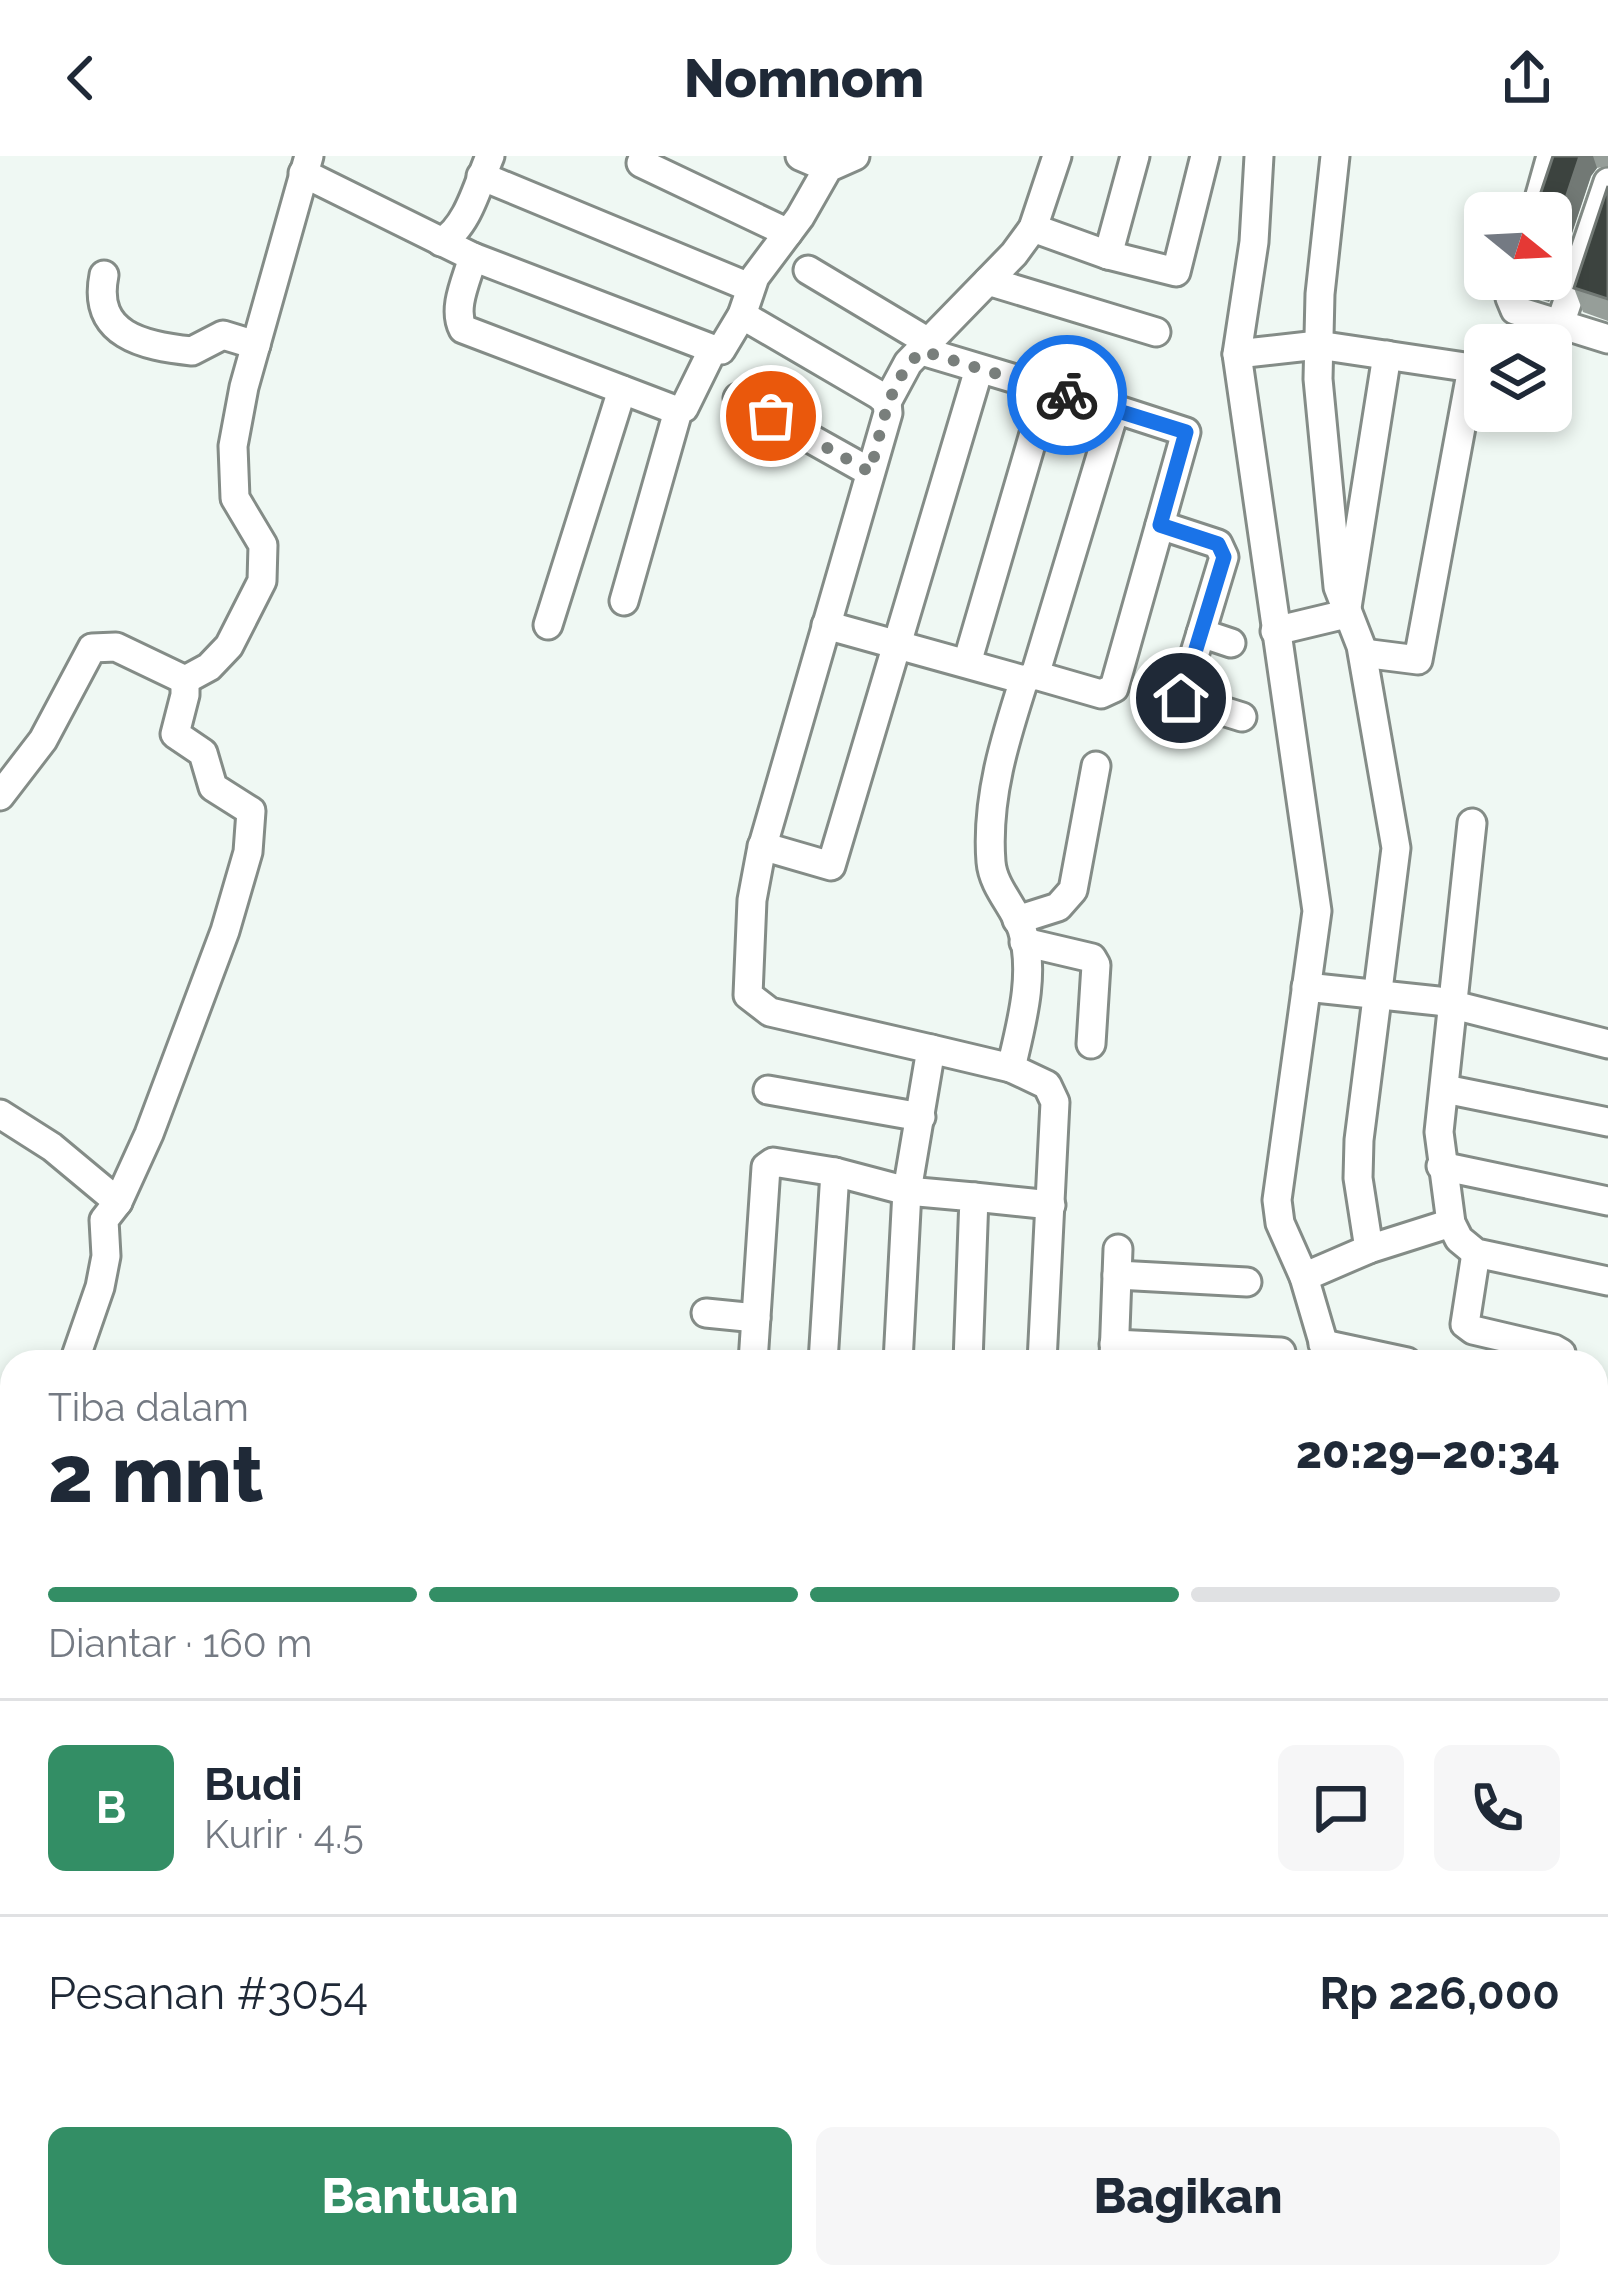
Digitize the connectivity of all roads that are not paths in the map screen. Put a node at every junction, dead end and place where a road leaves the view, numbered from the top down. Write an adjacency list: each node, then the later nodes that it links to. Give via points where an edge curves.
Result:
1 (800, 156): 12 (street)
2 (855, 156): 12 (street)
3 (1057, 156): 15 (street)
4 (1136, 156): 18 (street)
5 (1205, 156): 18 (street, via 1176,272)
6 (1259, 156): 34 (street)
7 (1335, 156): 31 (street)
8 (1551, 156): 14 (street)
9 (641, 163): 16 (street)
10 (306, 165): 17 (street); 30 (street)
11 (486, 166): 17 (street, via 461,222); 23 (street)
12 (828, 168): 16 (street)
13 (1608, 182): 26 (street)
14 (1541, 192)
15 (1033, 227): 18 (street); 22 (street)
16 (788, 233): 23 (street)
17 (441, 242): 19 (street)
18 (1108, 255)
19 (473, 257): 33 (street); 37 (street, via 459,308 463,329)
20 (808, 271): 32 (street)
21 (104, 275): 30 (street, via 101,305 119,332 191,352 224,335)
22 (988, 281): 28 (street); 32 (street)
23 (749, 287): 25 (street)
24 (1511, 300): 26 (street, via 1515,310)
25 (742, 315): 33 (street, via 729,341); 40 (street)
26 (1560, 324)
27 (1572, 328): 29 (street)
28 (1156, 332)
29 (1608, 339)
30 (256, 345): 56 (street, via 232,480 263,545 265,568 229,646)
31 (1318, 345): 34 (street); 35 (street); 46 (street)
32 (926, 347): 36 (street); 40 (street)
33 (713, 349): 42 (street)
34 (1238, 354): 49 (street)
35 (1387, 356): 46 (street); 53 (street, via 1472,368 1418,660)
36 (979, 369): 38 (street); 52 (street)
37 (622, 389): 42 (street); 47 (street)
38 (1047, 389): 41 (street); 54 (street)
39 (738, 398): 43 (street)
40 (887, 402): 43 (street)
41 (1109, 407): 44 (street, via 1186,432); 55 (street, via 1110,431)
42 (678, 410): 45 (street)
43 (870, 472): 48 (street)
44 (1160, 525): 50 (street, via 1218,544 1224,557); 55 (street, via 1114,688 1100,694)
45 (624, 601)
46 (1346, 614): 49 (street); 53 (street)
47 (548, 625)
48 (826, 625): 52 (street); 61 (street)
49 (1276, 631): 63 (street, via 1317,911)
50 (1201, 633): 51 (street); 57 (street, via 1181,698)
51 (1231, 643)
52 (897, 644): 54 (street); 61 (street, via 831,866)
53 (1363, 653): 64 (street, via 1396,848)
54 (967, 663): 55 (street)
55 (1030, 677): 62 (street, via 998,759 991,860)
56 (185, 680): 59 (street, via 116,647 92,648 43,740); 80 (street, via 176,734 203,753 213,787 251,811 248,852 178,1061)
57 (1242, 717)
58 (1096, 766): 62 (street, via 1073,890)
59 (0, 796)
60 (1472, 823): 65 (street)
61 (763, 846): 68 (street, via 748,995 770,1012)
62 (1021, 931): 66 (street, via 1092,958); 69 (street, via 1027,984)
63 (1306, 987): 64 (street); 85 (street, via 1277,1200)
64 (1378, 991): 65 (street); 83 (street, via 1359,1140)
65 (1455, 1005): 67 (street); 70 (street)
66 (1091, 1044)
67 (1608, 1044)
68 (931, 1049): 69 (street); 73 (street)
69 (1011, 1068): 81 (street, via 1047,1085 1055,1102)
70 (1445, 1089): 74 (street); 75 (street)
71 (768, 1090): 73 (street)
72 (0, 1114): 80 (street)
73 (921, 1117): 77 (street)
74 (1608, 1122)
75 (1441, 1166): 79 (street); 82 (street)
76 (835, 1172): 77 (street); 89 (street, via 766,1167); 92 (street)
77 (907, 1191): 78 (street); 93 (street)
78 (974, 1197): 81 (street); 94 (street)
79 (1608, 1201)
80 (118, 1202): 90 (street, via 104,1220 100,1287)
81 (1051, 1205): 95 (street)
82 (1451, 1223): 83 (street); 84 (street)
83 (1369, 1249): 85 (street)
84 (1476, 1252): 86 (street); 98 (street, via 1465,1324)
85 (1304, 1277): 97 (street)
86 (1608, 1281)
87 (1247, 1282): 96 (street, via 1118,1262)
88 (706, 1313): 89 (street)
89 (756, 1318): 91 (street)
90 (78, 1350)
91 (755, 1350)
92 (824, 1350)
93 (899, 1350)
94 (968, 1350)
95 (1043, 1350)
96 (1114, 1350)
97 (1325, 1350)
98 (1556, 1350)

